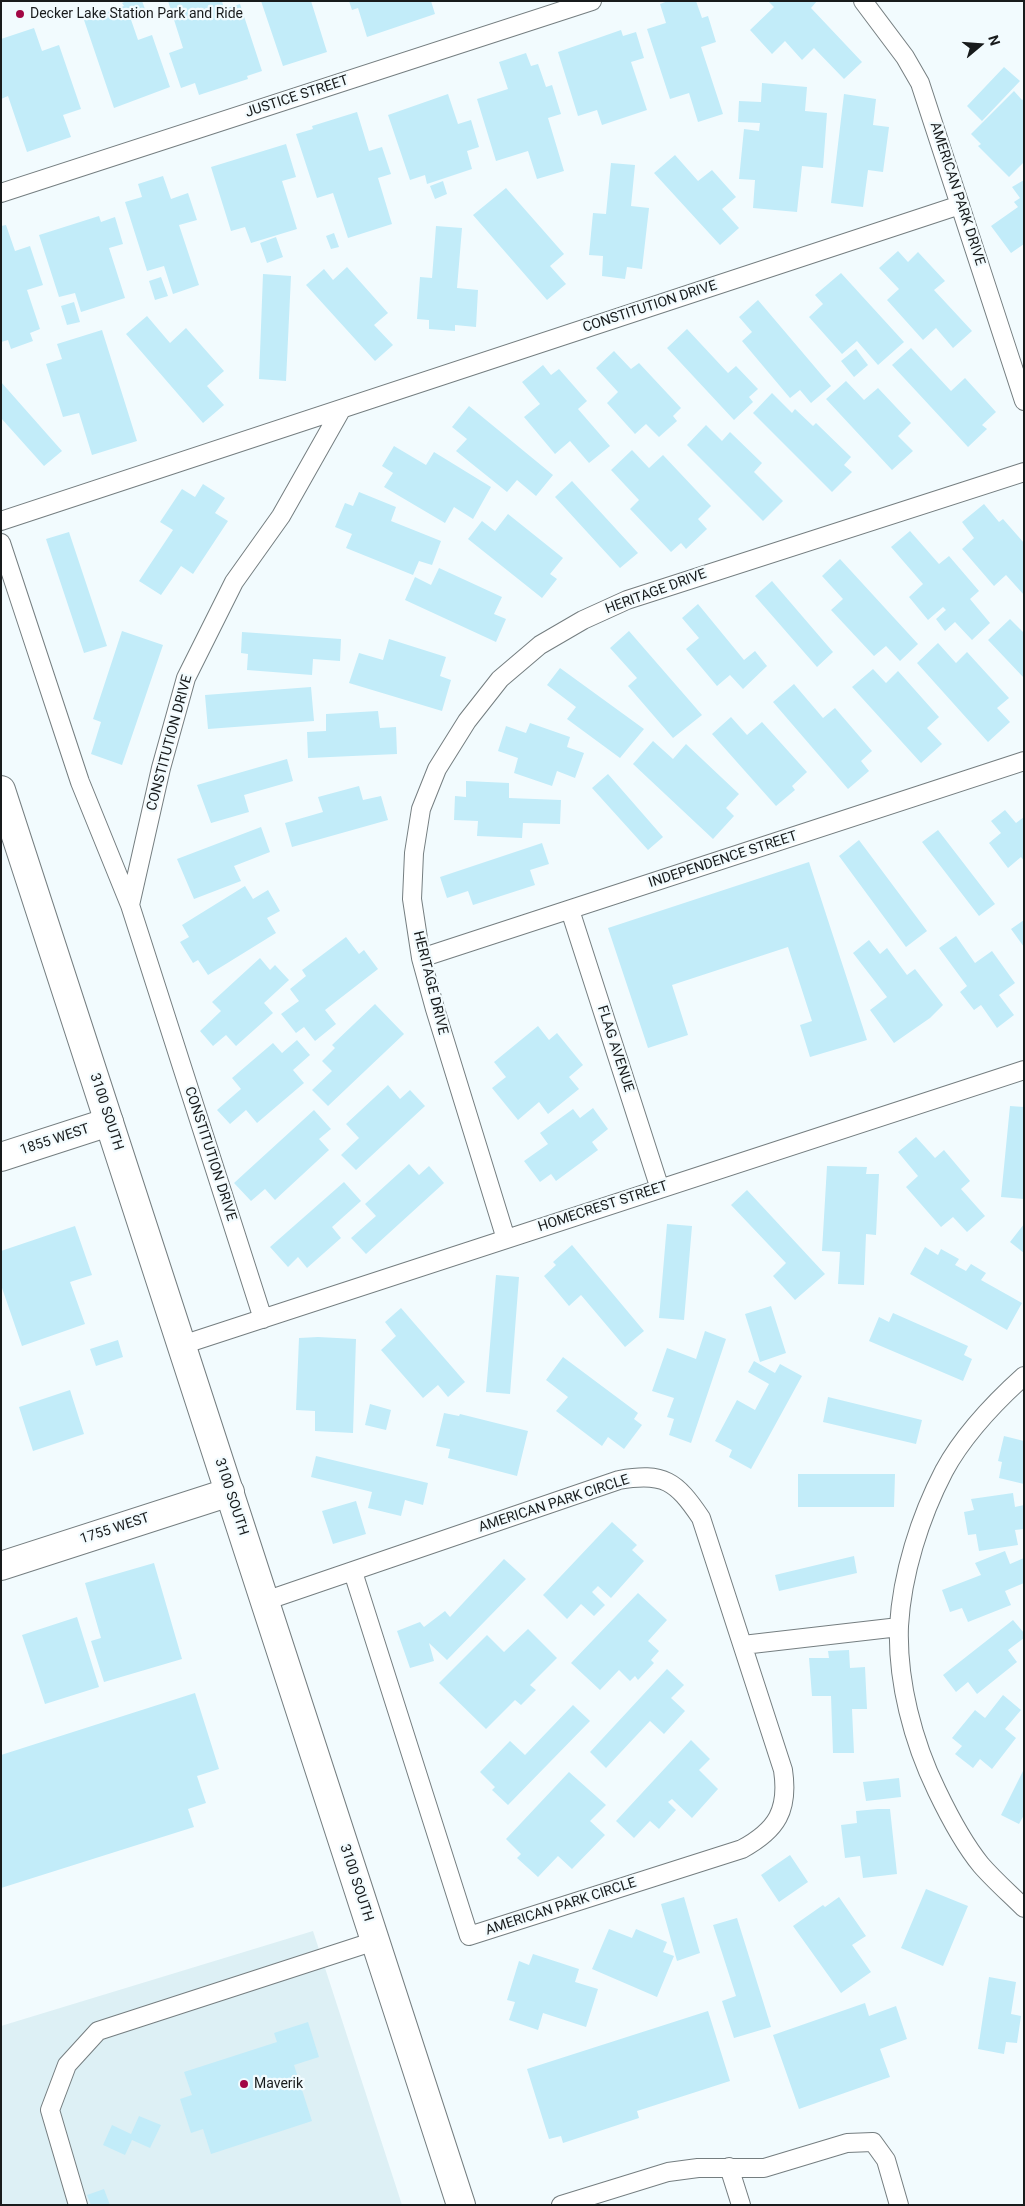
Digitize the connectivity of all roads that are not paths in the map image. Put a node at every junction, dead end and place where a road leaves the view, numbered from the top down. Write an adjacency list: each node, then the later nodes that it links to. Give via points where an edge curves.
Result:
1 (592, 1): 3 (lane, JUSTICE STREET)
2 (863, 1): 4 (lane, AMERICAN PARK DRIVE, via 905,56 920,83)
3 (1, 193)
4 (960, 205): 5 (lane, AMERICAN PARK DRIVE); 6 (lane, CONSTITUTION DRIVE)
5 (1024, 400)
6 (341, 410): 8 (lane, CONSTITUTION DRIVE); 12 (lane, CONSTITUTION DRIVE, via 281,516 234,582 186,678 161,768)
7 (1024, 472): 14 (lane, HERITAGE DRIVE, via 627,600 540,645 500,679 467,721 437,769 421,809 414,853 412,899)
8 (1, 521)
9 (1, 543): 12 (lane, CONSTITUTION DRIVE, via 80,782)
10 (1024, 761): 13 (lane, INDEPENDENCE STREET)
11 (1, 790): 16 (main road, 3100 SOUTH)
12 (130, 905): 20 (lane, CONSTITUTION DRIVE)
13 (570, 910): 14 (lane, INDEPENDENCE STREET); 18 (lane, FLAG AVENUE)
14 (421, 958): 19 (lane, HERITAGE DRIVE)
15 (1024, 1070): 18 (lane, HOMECREST STREET)
16 (109, 1122): 17 (main road, 1855 WEST); 21 (main road, 3100 SOUTH)
17 (1, 1158)
18 (660, 1189): 19 (lane, HOMECREST STREET)
19 (506, 1239): 20 (lane, HOMECREST STREET)
20 (263, 1319): 21 (lane, HOMECREST STREET)
21 (182, 1345): 23 (main road, 3100 SOUTH)
22 (1024, 1376): 27 (lane, via 974,1430 945,1471 923,1521 907,1572)
23 (230, 1492): 24 (main road, 1755 WEST); 26 (main road, 3100 SOUTH)
24 (1, 1566)
25 (353, 1572): 26 (lane, AMERICAN PARK CIRCLE); 28 (lane, AMERICAN PARK CIRCLE, via 619,1480 654,1476 679,1488 701,1518); 28 (lane, AMERICAN PARK CIRCLE, via 469,1936 742,1849 773,1827 786,1788)
26 (265, 1601): 30 (main road, 3100 SOUTH)
27 (899, 1627): 28 (lane); 29 (lane, via 910,1718 927,1770 950,1818 981,1864)
28 (743, 1645)
29 (1024, 1908)
30 (375, 1941): 32 (lane, via 98,2031 67,2065 50,2110); 33 (main road, 3100 SOUTH)
31 (729, 2166): 34 (lane, via 668,2172); 35 (lane); 36 (lane, via 764,2168 847,2143 873,2142 886,2160)
32 (78, 2205)
33 (461, 2205)
34 (561, 2205)
35 (741, 2205)
36 (899, 2205)

